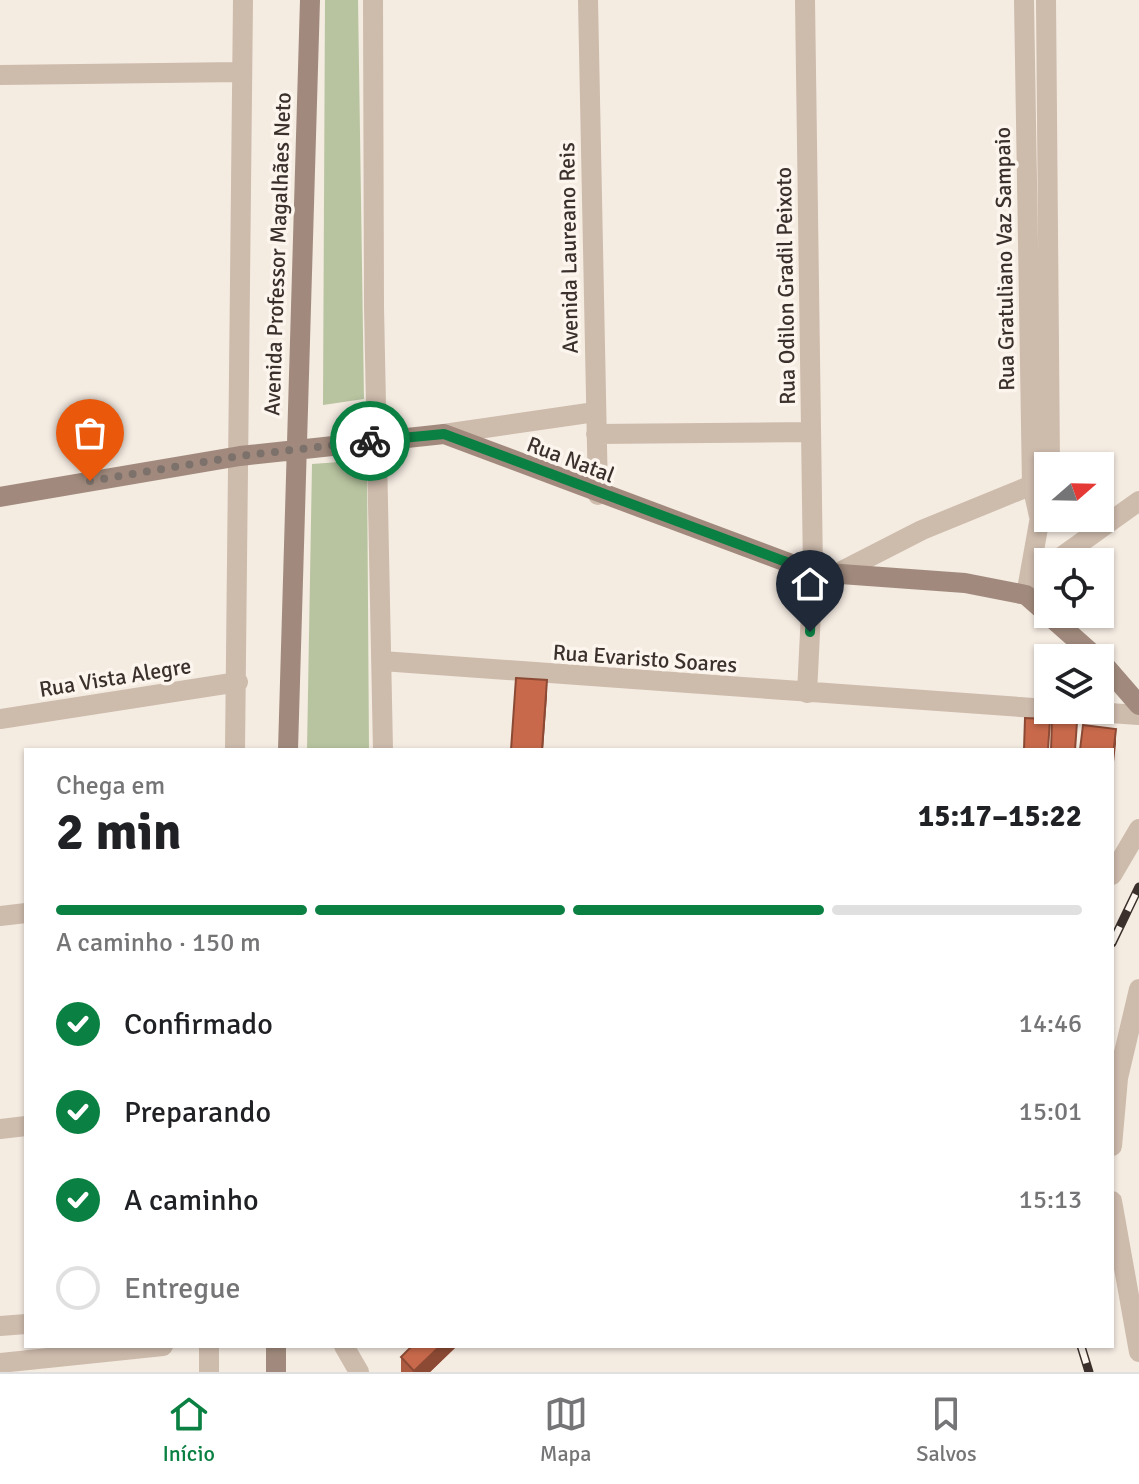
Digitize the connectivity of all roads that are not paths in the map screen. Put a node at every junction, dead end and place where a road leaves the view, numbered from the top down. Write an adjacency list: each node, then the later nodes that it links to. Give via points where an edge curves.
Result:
1 (243, 0): 8 (street, Avenida Professor Magalhães Neto)
2 (310, 0): 16 (street, Avenida Professor Magalhães Neto)
3 (373, 0): 15 (street)
4 (588, 0): 11 (street, Avenida Laureano Reis)
5 (805, 0): 12 (street, Rua Odilon Gradil Peixoto)
6 (1024, 0): 10 (street, Rua Gratuliano Vaz Sampaio)
7 (1046, 0): 10 (street, Rua Gratuliano Vaz Sampaio)
8 (241, 72): 9 (street); 19 (street, Avenida Professor Magalhães Neto)
9 (0, 75)
10 (1036, 150): 17 (street, Rua Gratuliano Vaz Sampaio); 18 (street, Rua Gratuliano Vaz Sampaio)
11 (595, 412): 13 (street); 14 (street, Avenida Laureano Reis)
12 (811, 432): 14 (street); 26 (street, Rua Odilon Gradil Peixoto)
13 (444, 434): 15 (street, Rua Natal); 21 (street, Rua Natal)
14 (596, 434): 21 (street, Avenida Laureano Reis)
15 (377, 440): 16 (street, Rua Natal); 31 (street)
16 (294, 450): 19 (street, Rua Natal); 41 (street, Avenida Professor Magalhães Neto)
17 (1042, 452)
18 (1049, 452)
19 (240, 456): 22 (street, Rua Natal); 33 (street, Avenida Professor Magalhães Neto)
20 (1034, 487): 27 (street, via 922,530)
21 (598, 495): 26 (street, Rua Natal)
22 (0, 497)
23 (1139, 501): 25 (street)
24 (1036, 532): 29 (street, Rua Gratuliano Vaz Sampaio)
25 (1074, 548)
26 (813, 572): 27 (street, Rua Natal); 34 (street, Rua Odilon Gradil Peixoto)
27 (838, 573): 29 (street, Rua Natal)
28 (1034, 580): 29 (street)
29 (1027, 587): 30 (street, Rua Natal)
30 (1084, 644)
31 (382, 661): 34 (street, Rua Evaristo Soares); 42 (street)
32 (1114, 674): 35 (street, Rua Natal)
33 (238, 682): 39 (street, Rua Vista Alegre); 40 (street, Avenida Professor Magalhães Neto)
34 (807, 693): 36 (street, Rua Evaristo Soares)
35 (1139, 705)
36 (1034, 708)
37 (1114, 713): 38 (street)
38 (1139, 715)
39 (0, 719)
40 (235, 748)
41 (288, 748)
42 (383, 748)
43 (1139, 829): 44 (street)
44 (1114, 872)
45 (24, 913): 46 (street)
46 (0, 916)
47 (1139, 989): 48 (street, via 1118,1078)
48 (1114, 1123)
49 (24, 1126): 50 (street)
50 (0, 1129)
51 (1114, 1212): 52 (street)
52 (1121, 1252): 53 (street); 60 (street)
53 (1139, 1278)
54 (24, 1324): 55 (street)
55 (0, 1326)
56 (124, 1348): 61 (street)
57 (209, 1348): 63 (street)
58 (276, 1348): 64 (street)
59 (345, 1348): 65 (street)
60 (1139, 1352)
61 (28, 1353): 62 (street)
62 (0, 1363)
63 (209, 1372)
64 (276, 1372)
65 (359, 1372)

